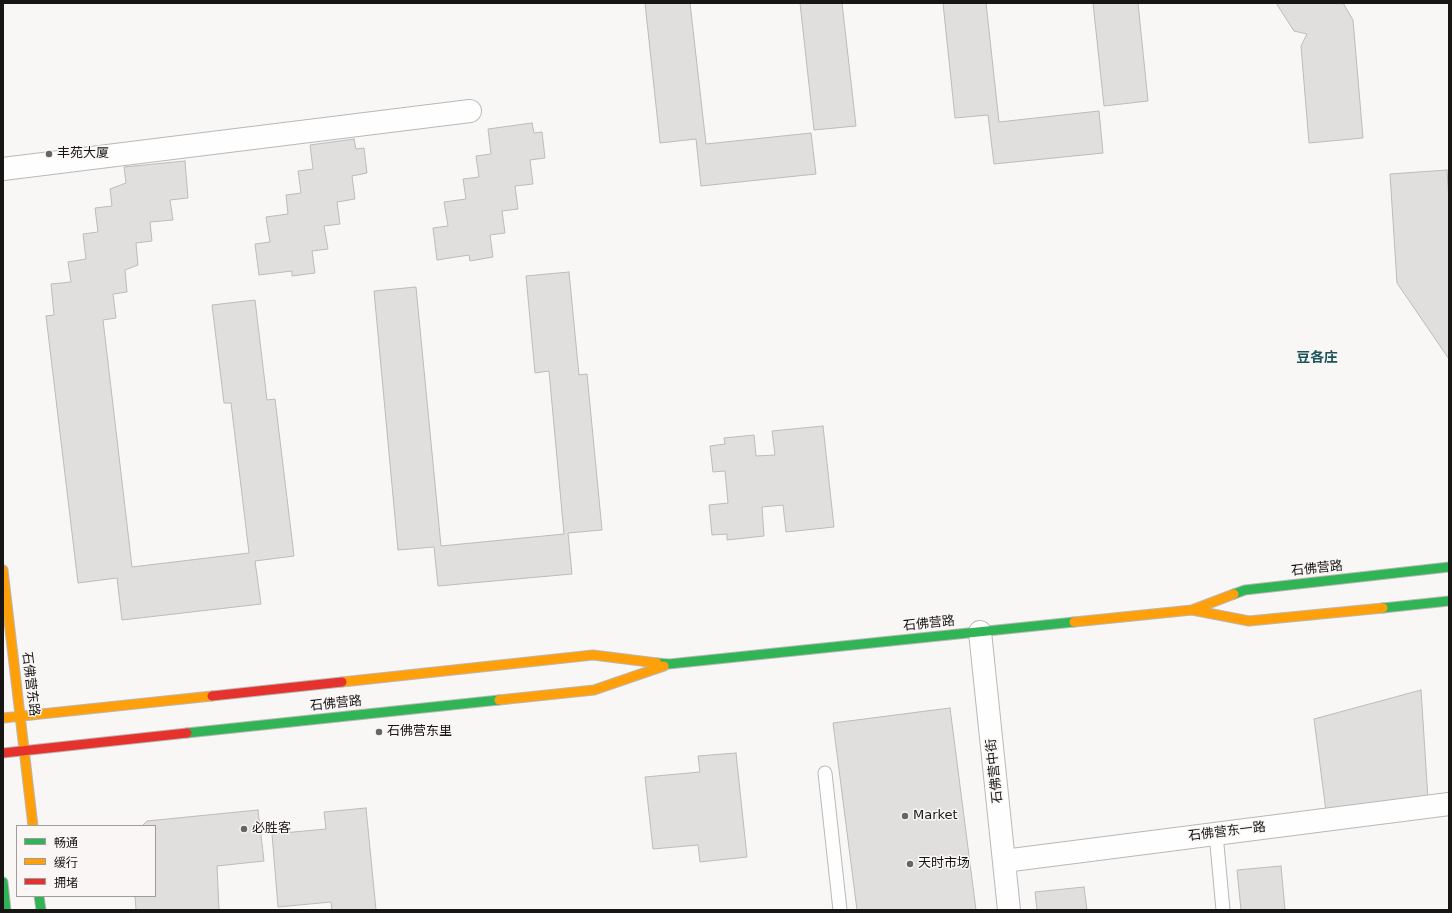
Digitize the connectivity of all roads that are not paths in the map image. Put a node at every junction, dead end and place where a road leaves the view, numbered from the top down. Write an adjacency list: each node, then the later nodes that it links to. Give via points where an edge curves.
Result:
1 (470, 111): 2 (street)
2 (3, 169)
3 (1449, 567): 6 (street, 石佛营路, via 1245,590)
4 (3, 570): 9 (street, 石佛营东路)
5 (1449, 600): 6 (street, 石佛营路, via 1249,621)
6 (1192, 610): 7 (street, 石佛营路)
7 (980, 632): 8 (street, 石佛营路); 17 (street, 石佛营中街)
8 (669, 664): 9 (street, 石佛营路, via 593,655); 11 (street, 石佛营路, via 594,690)
9 (21, 716): 10 (street, 石佛营路); 11 (street, 石佛营东路)
10 (3, 718)
11 (25, 750): 12 (street, 石佛营路); 15 (street, 石佛营东路)
12 (3, 753)
13 (825, 773): 22 (lane)
14 (1449, 804): 16 (street, 石佛营东一路)
15 (32, 825)
16 (1216, 834): 17 (street, 石佛营东一路); 24 (lane)
17 (1004, 861): 23 (street, 石佛营中街)
18 (3, 882): 20 (street)
19 (39, 897): 21 (street)
20 (6, 910)
21 (41, 910)
22 (840, 910)
23 (1009, 910)
24 (1224, 910)

